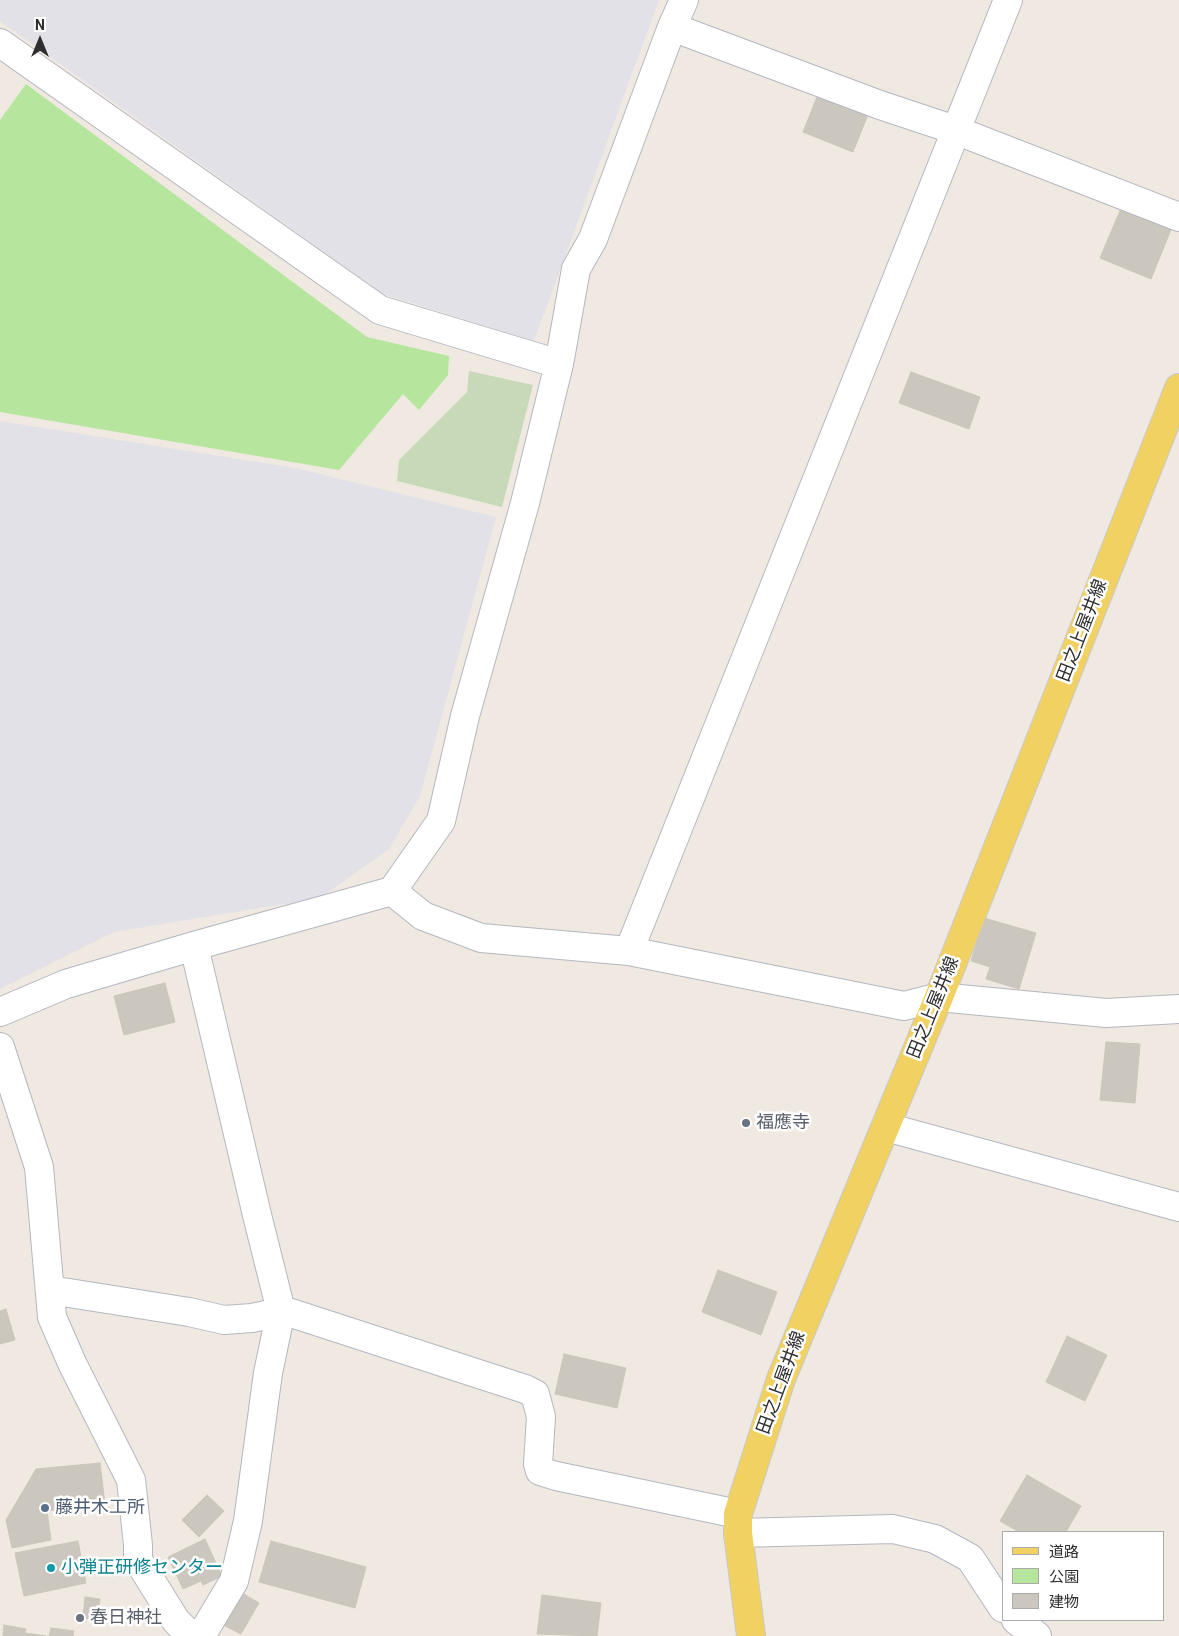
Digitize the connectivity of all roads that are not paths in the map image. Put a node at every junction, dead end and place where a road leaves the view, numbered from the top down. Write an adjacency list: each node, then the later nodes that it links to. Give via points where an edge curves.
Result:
1 (684, 0): 3 (street)
2 (1008, 0): 5 (street)
3 (672, 27): 5 (street); 7 (street, via 594,239 576,269)
4 (0, 43): 7 (street, via 380,310)
5 (955, 130): 6 (street); 11 (street)
6 (1179, 217)
7 (559, 364): 9 (street, via 525,503 465,716 441,821)
8 (1179, 388): 12 (main road, 田之上屋井線)
9 (392, 891): 10 (street); 11 (street, via 423,916 481,938)
10 (194, 946): 14 (street, via 66,984); 19 (street)
11 (629, 951): 12 (street, via 904,1006)
12 (939, 997): 13 (street, via 1106,1013); 16 (main road, 田之上屋井線)
13 (1179, 1009)
14 (0, 1012)
15 (0, 1048): 18 (street, via 39,1166)
16 (886, 1127): 17 (street); 20 (main road, 田之上屋井線, via 781,1379)
17 (1179, 1207)
18 (50, 1290): 19 (street, via 224,1320); 23 (street, via 52,1317 132,1480 138,1560 176,1621)
19 (281, 1311): 20 (street, via 535,1394 541,1417 540,1471); 24 (street, via 268,1373 248,1522 234,1581)
20 (738, 1523): 21 (street, via 893,1529 935,1539 970,1558); 25 (main road, 田之上屋井線)
21 (1002, 1606)
22 (1017, 1621): 26 (street)
23 (191, 1636)
24 (201, 1636)
25 (751, 1636)
26 (1037, 1636)

